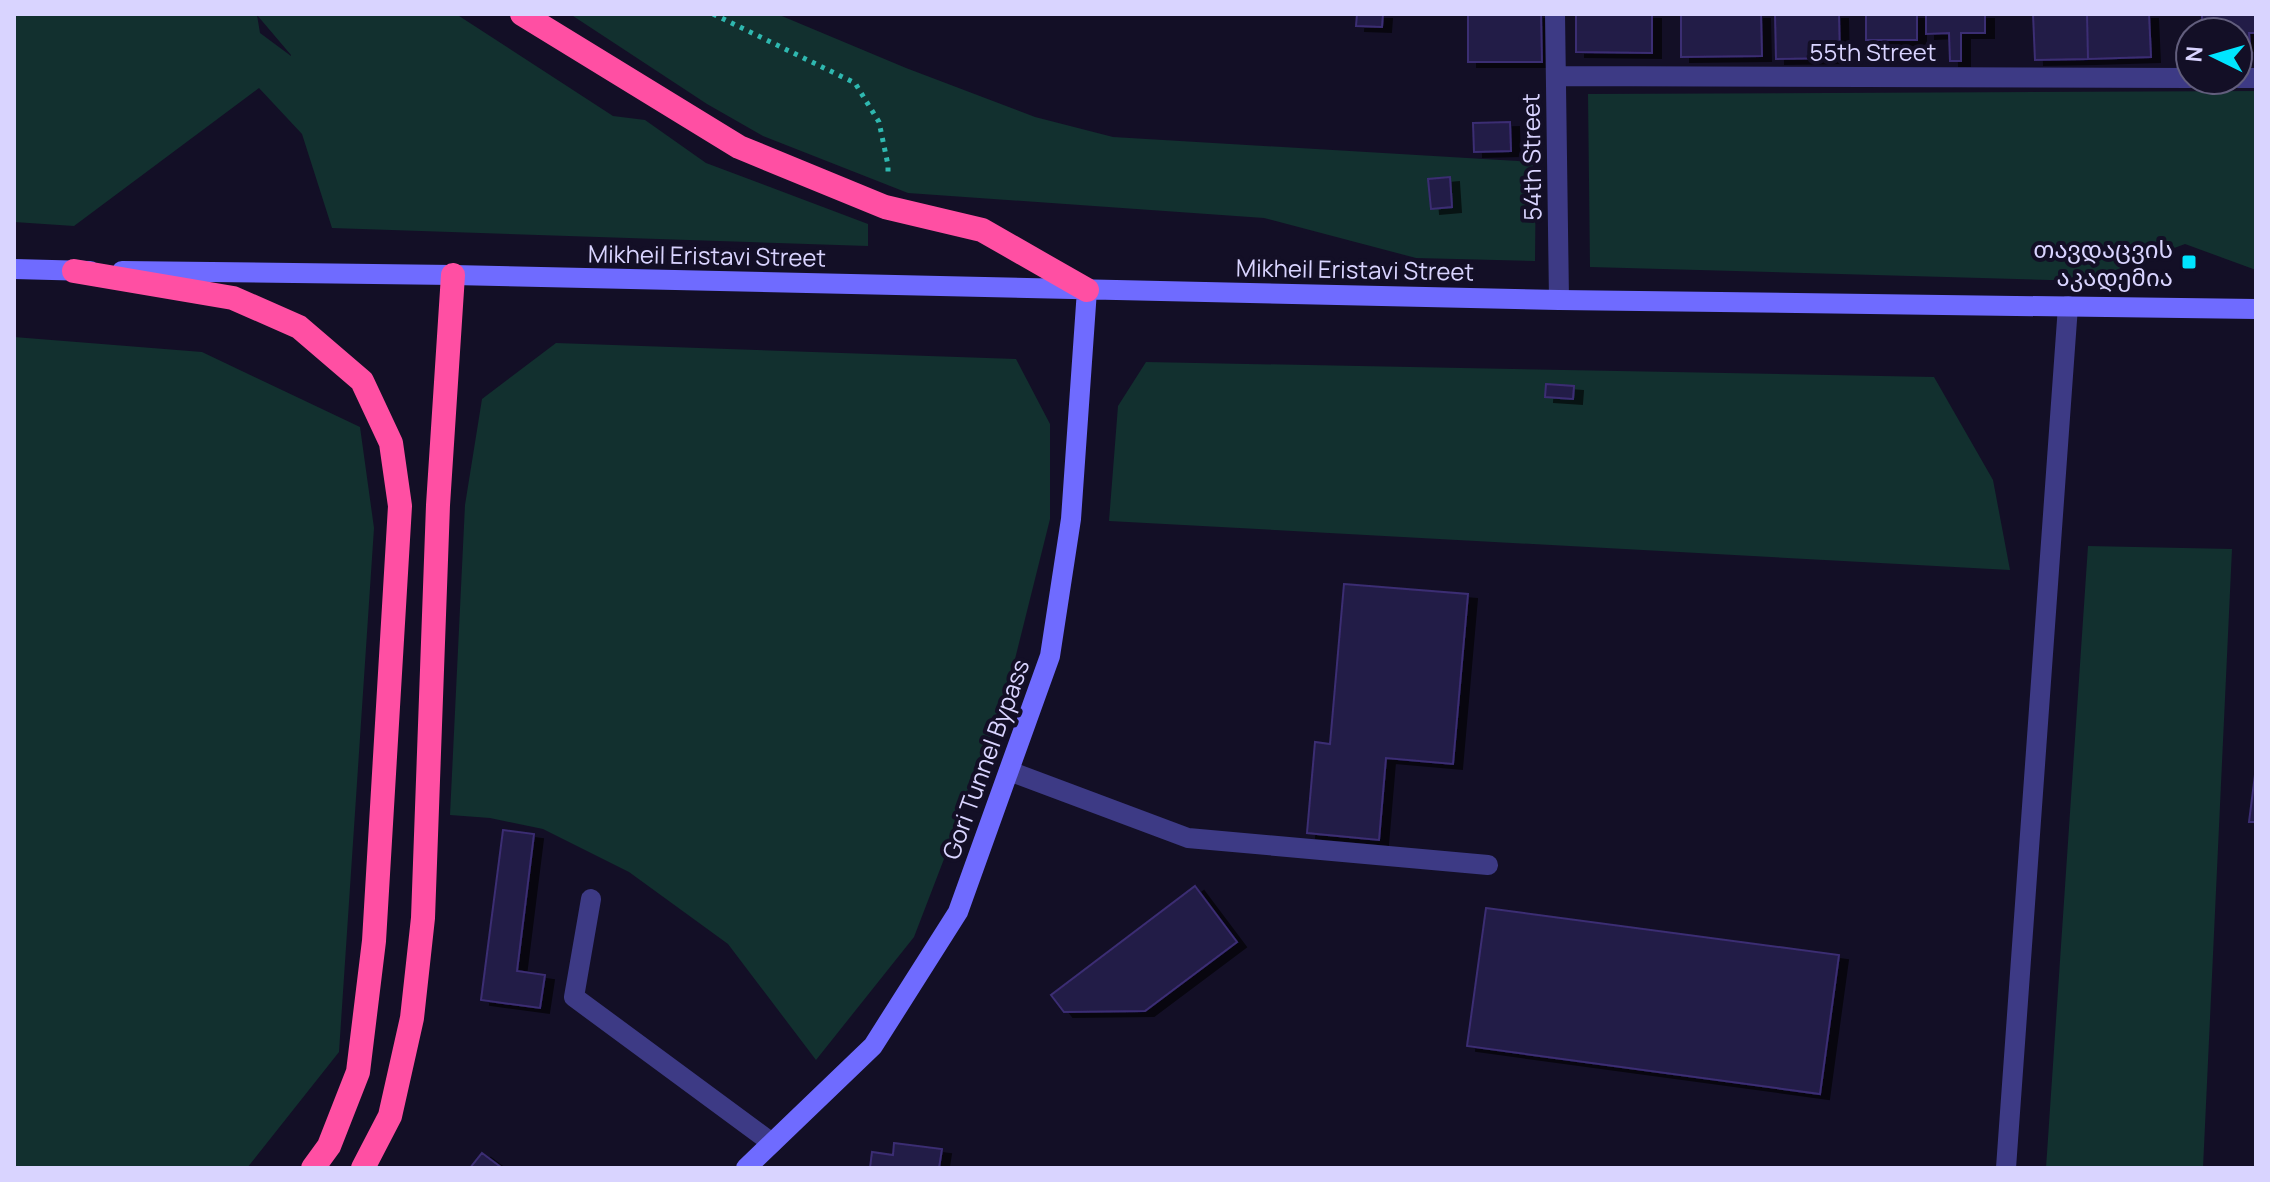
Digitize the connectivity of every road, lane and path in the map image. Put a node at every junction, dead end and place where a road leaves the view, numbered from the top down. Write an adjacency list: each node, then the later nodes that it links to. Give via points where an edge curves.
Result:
1 (522, 14): 6 (highway, via 739,147)
2 (713, 14): 6 (path, via 855,83 879,122 888,165)
3 (1555, 14): 4 (street, 54th Street)
4 (1556, 76): 5 (street, 55th Street); 11 (street, 54th Street)
5 (2174, 78)
6 (885, 207): 10 (highway, via 982,230)
7 (14, 269): 8 (main road, Mikheil Eristavi Street)
8 (74, 271): 9 (main road, Mikheil Eristavi Street); 18 (highway, via 233,298 299,327 362,381 391,443 400,506 374,941 358,1072 329,1146)
9 (453, 275): 10 (main road, Mikheil Eristavi Street); 19 (highway, via 438,505 423,918 412,1018 390,1116)
10 (1087, 290): 11 (main road, Mikheil Eristavi Street); 14 (main road, Gori Tunnel Bypass, via 1071,519 1050,656)
11 (1559, 300): 12 (main road, Mikheil Eristavi Street)
12 (2068, 306): 13 (main road, Mikheil Eristavi Street); 21 (street)
13 (2256, 309)
14 (1009, 771): 15 (street, via 1188,838); 17 (main road, Gori Tunnel Bypass, via 958,912 873,1046)
15 (1488, 865)
16 (591, 899): 17 (street, via 574,997)
17 (772, 1143): 20 (main road, Gori Tunnel Bypass)
18 (313, 1168)
19 (363, 1168)
20 (746, 1168)
21 (2006, 1168)

